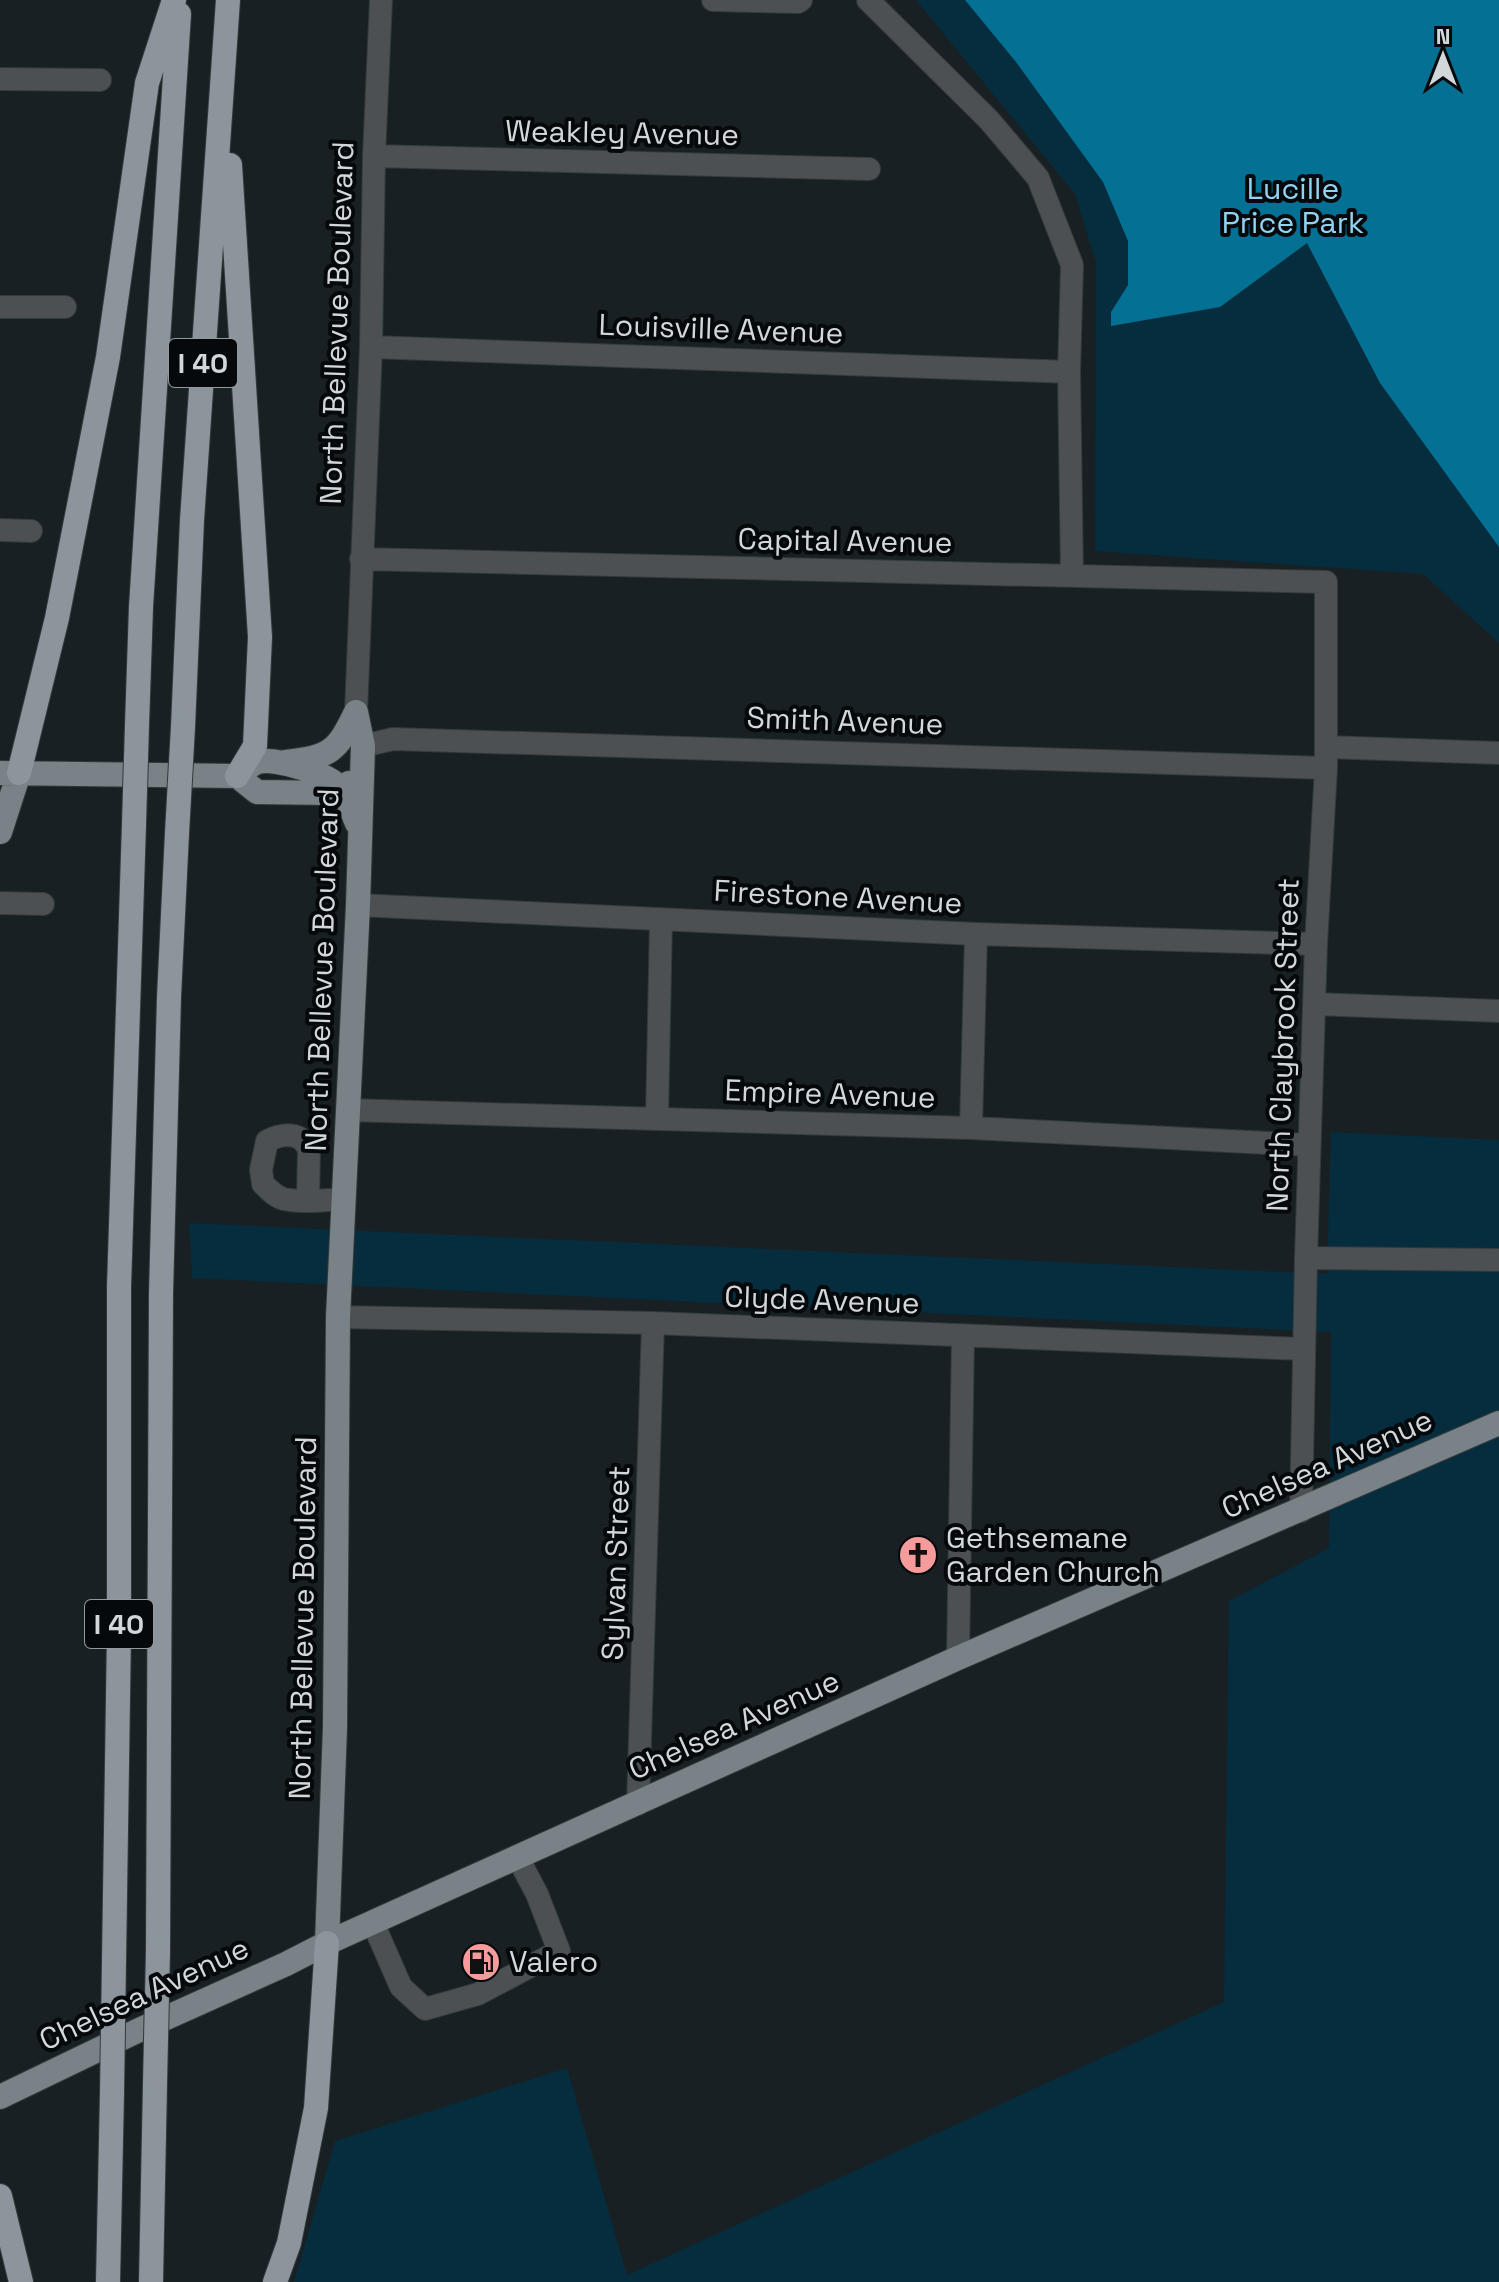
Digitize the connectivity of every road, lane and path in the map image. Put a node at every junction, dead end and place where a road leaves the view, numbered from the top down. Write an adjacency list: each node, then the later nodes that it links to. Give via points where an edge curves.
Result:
1 (177, 0): 26 (highway, via 147,83 108,357 57,618); 61 (highway, I 40, bridge, via 141,607 119,1287)
2 (228, 0): 7 (highway, I 40)
3 (381, 0): 10 (street, North Bellevue Boulevard)
4 (713, 0): 5 (street)
5 (801, 0)
6 (868, 0): 15 (street, via 989,120 1038,178 1072,265)
7 (224, 63): 27 (highway, via 260,637 255,746); 62 (highway, I 40, bridge, via 192,520 169,997)
8 (0, 79): 9 (street)
9 (100, 80)
10 (374, 156): 11 (street, Weakley Avenue); 14 (street, North Bellevue Boulevard)
11 (869, 169)
12 (0, 307): 13 (street)
13 (65, 307)
14 (371, 347): 15 (street, Louisville Avenue); 18 (street, North Bellevue Boulevard)
15 (1069, 372): 19 (street)
16 (0, 530): 17 (street)
17 (31, 531)
18 (361, 559): 19 (street, Capital Avenue); 21 (street, North Bellevue Boulevard)
19 (1072, 576): 20 (street, Capital Avenue)
20 (1326, 582): 24 (street, North Claybrook Street)
21 (356, 712): 23 (main road, North Bellevue Boulevard); 25 (main road, via 344,737 327,754)
22 (1499, 753): 24 (street, Smith Avenue)
23 (363, 755): 24 (street, Smith Avenue, via 393,739); 28 (main road); 29 (main road, North Bellevue Boulevard)
24 (1326, 757): 36 (street, North Claybrook Street)
25 (280, 763): 27 (main road, via 259,762); 28 (main road, via 324,776)
26 (10, 773): 27 (main road); 30 (main road)
27 (237, 776): 28 (main road, via 257,792)
28 (342, 790): 29 (main road)
29 (360, 830): 33 (main road, North Bellevue Boulevard)
30 (0, 832)
31 (0, 903): 32 (street)
32 (43, 904)
33 (358, 905): 34 (street, Firestone Avenue); 39 (main road, North Bellevue Boulevard)
34 (661, 919): 35 (street, Firestone Avenue); 40 (street)
35 (976, 934): 36 (street, Firestone Avenue); 41 (street)
36 (1316, 944): 37 (street, North Claybrook Street)
37 (1315, 1004): 38 (street); 42 (street, North Claybrook Street)
38 (1499, 1011)
39 (348, 1110): 40 (street, Empire Avenue); 43 (main road, North Bellevue Boulevard)
40 (657, 1118): 41 (street, Empire Avenue)
41 (971, 1128): 42 (street, Empire Avenue)
42 (1309, 1145): 45 (street, North Claybrook Street)
43 (344, 1199): 44 (street); 47 (main road, North Bellevue Boulevard)
44 (308, 1200)
45 (1306, 1258): 46 (street); 50 (street, North Claybrook Street)
46 (1499, 1260)
47 (338, 1317): 48 (street, Clyde Avenue); 57 (main road, North Bellevue Boulevard, via 335,1727)
48 (653, 1323): 49 (street, Clyde Avenue); 54 (street, Sylvan Street)
49 (963, 1336): 50 (street, Clyde Avenue); 53 (street)
50 (1304, 1349): 52 (street, North Claybrook Street)
51 (1499, 1423): 52 (main road, Chelsea Avenue)
52 (1301, 1511): 53 (main road, Chelsea Avenue)
53 (958, 1658): 54 (main road, Chelsea Avenue)
54 (638, 1804): 55 (main road, Chelsea Avenue)
55 (518, 1858): 56 (main road, Chelsea Avenue); 56 (street, via 559,1951 478,1994 425,2009 401,1987)
56 (373, 1923): 57 (main road, Chelsea Avenue)
57 (327, 1943): 58 (main road, Chelsea Avenue); 63 (highway, via 316,2108 289,2243)
58 (0, 2097)
59 (0, 2196): 60 (highway)
60 (21, 2282)
61 (108, 2282)
62 (151, 2282)
63 (275, 2282)

